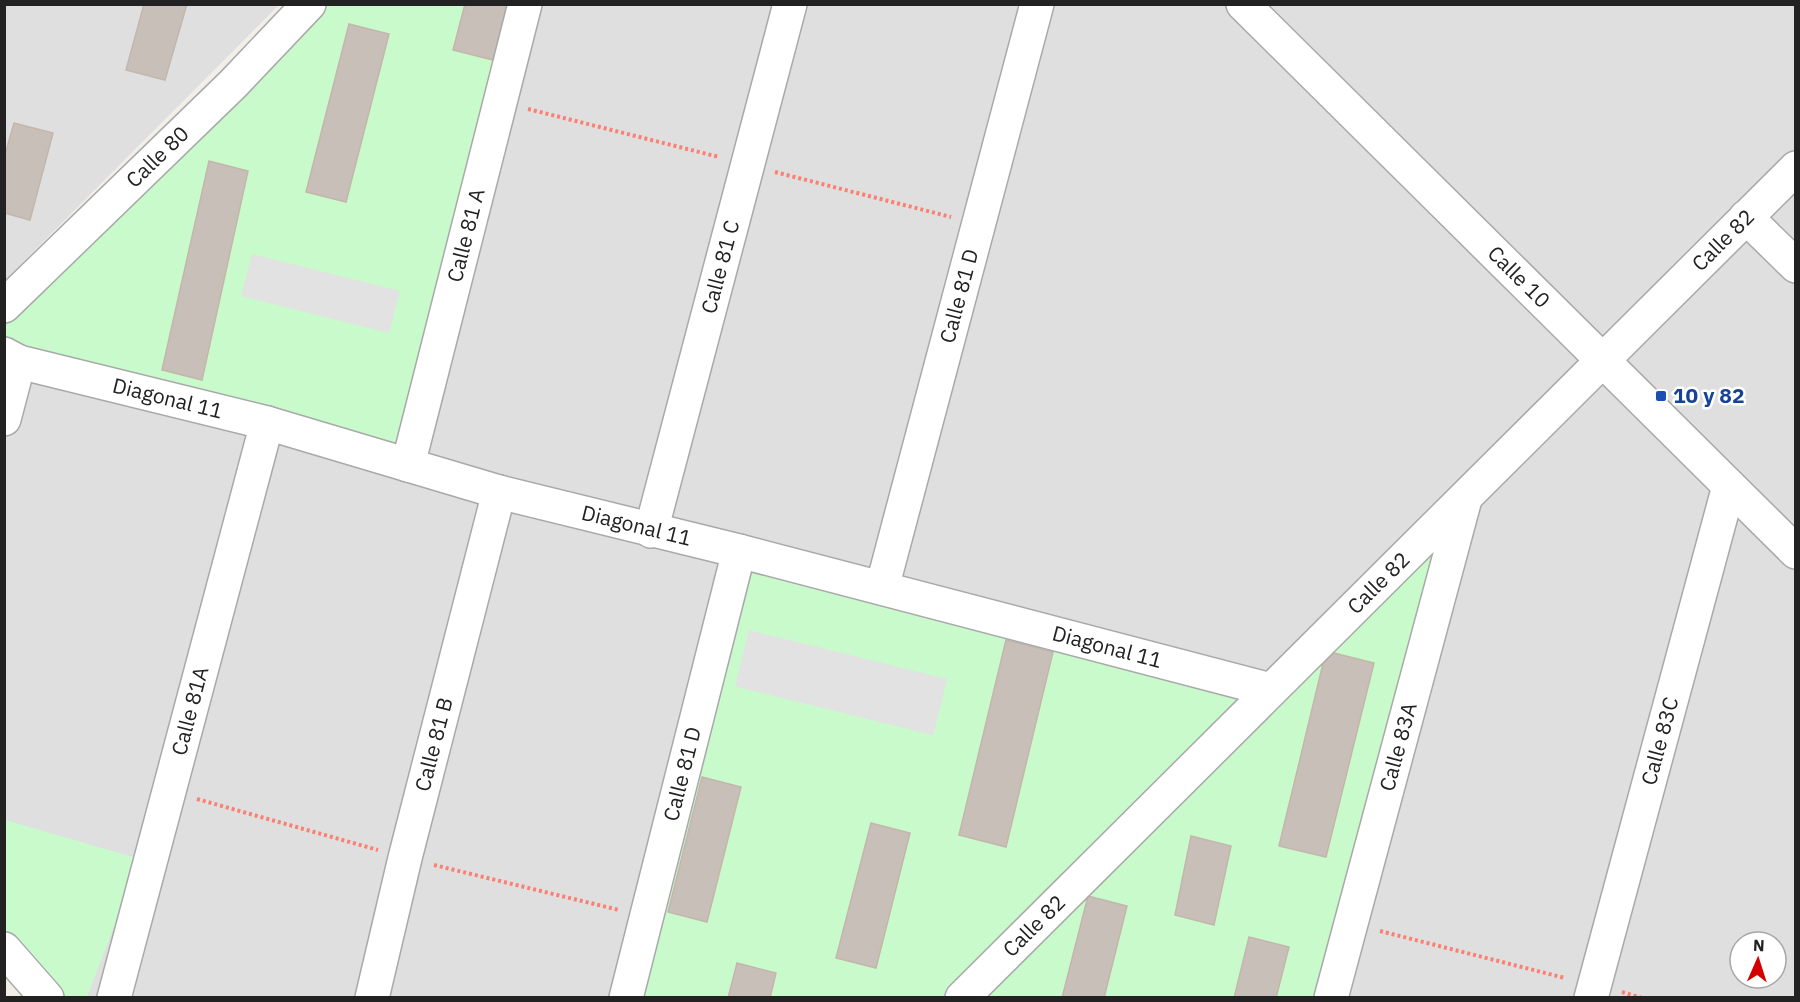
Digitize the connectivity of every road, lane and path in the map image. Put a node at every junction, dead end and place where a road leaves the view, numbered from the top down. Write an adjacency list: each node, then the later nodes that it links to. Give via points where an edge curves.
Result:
1 (309, 4): 9 (street, Calle 80, via 233,84)
2 (525, 4): 14 (street, Calle 81 A)
3 (790, 4): 18 (street, Calle 81 C)
4 (1037, 4): 21 (street, Calle 81 D)
5 (1243, 4): 11 (street, Calle 10)
6 (1796, 168): 7 (street, Calle 82)
7 (1746, 217): 8 (street); 11 (street, Calle 82)
8 (1796, 266)
9 (4, 306)
10 (12, 358): 12 (street); 13 (street, Diagonal 11)
11 (1602, 360): 15 (street, Calle 10); 17 (street, Calle 82)
12 (4, 419)
13 (267, 423): 14 (street, Diagonal 11); 27 (street, Calle 81A)
14 (408, 465): 16 (street, Diagonal 11)
15 (1729, 486): 20 (street, Calle 10); 25 (street, Calle 83C)
16 (499, 492): 18 (street, Diagonal 11); 28 (street, Calle 81 B)
17 (1465, 497): 22 (street, Calle 82); 23 (street, Calle 83A)
18 (651, 531): 19 (street, Diagonal 11)
19 (739, 551): 21 (street, Diagonal 11); 29 (street, Calle 81 D)
20 (1796, 552)
21 (882, 588): 22 (street, Diagonal 11)
22 (1271, 690): 30 (street, Calle 82)
23 (1350, 924): 25 (path); 31 (street, Calle 83A)
24 (4, 948): 26 (street)
25 (1592, 991): 32 (path)
26 (47, 998)
27 (114, 998)
28 (372, 998)
29 (626, 998)
30 (962, 998)
31 (1331, 998)
32 (1642, 998)

